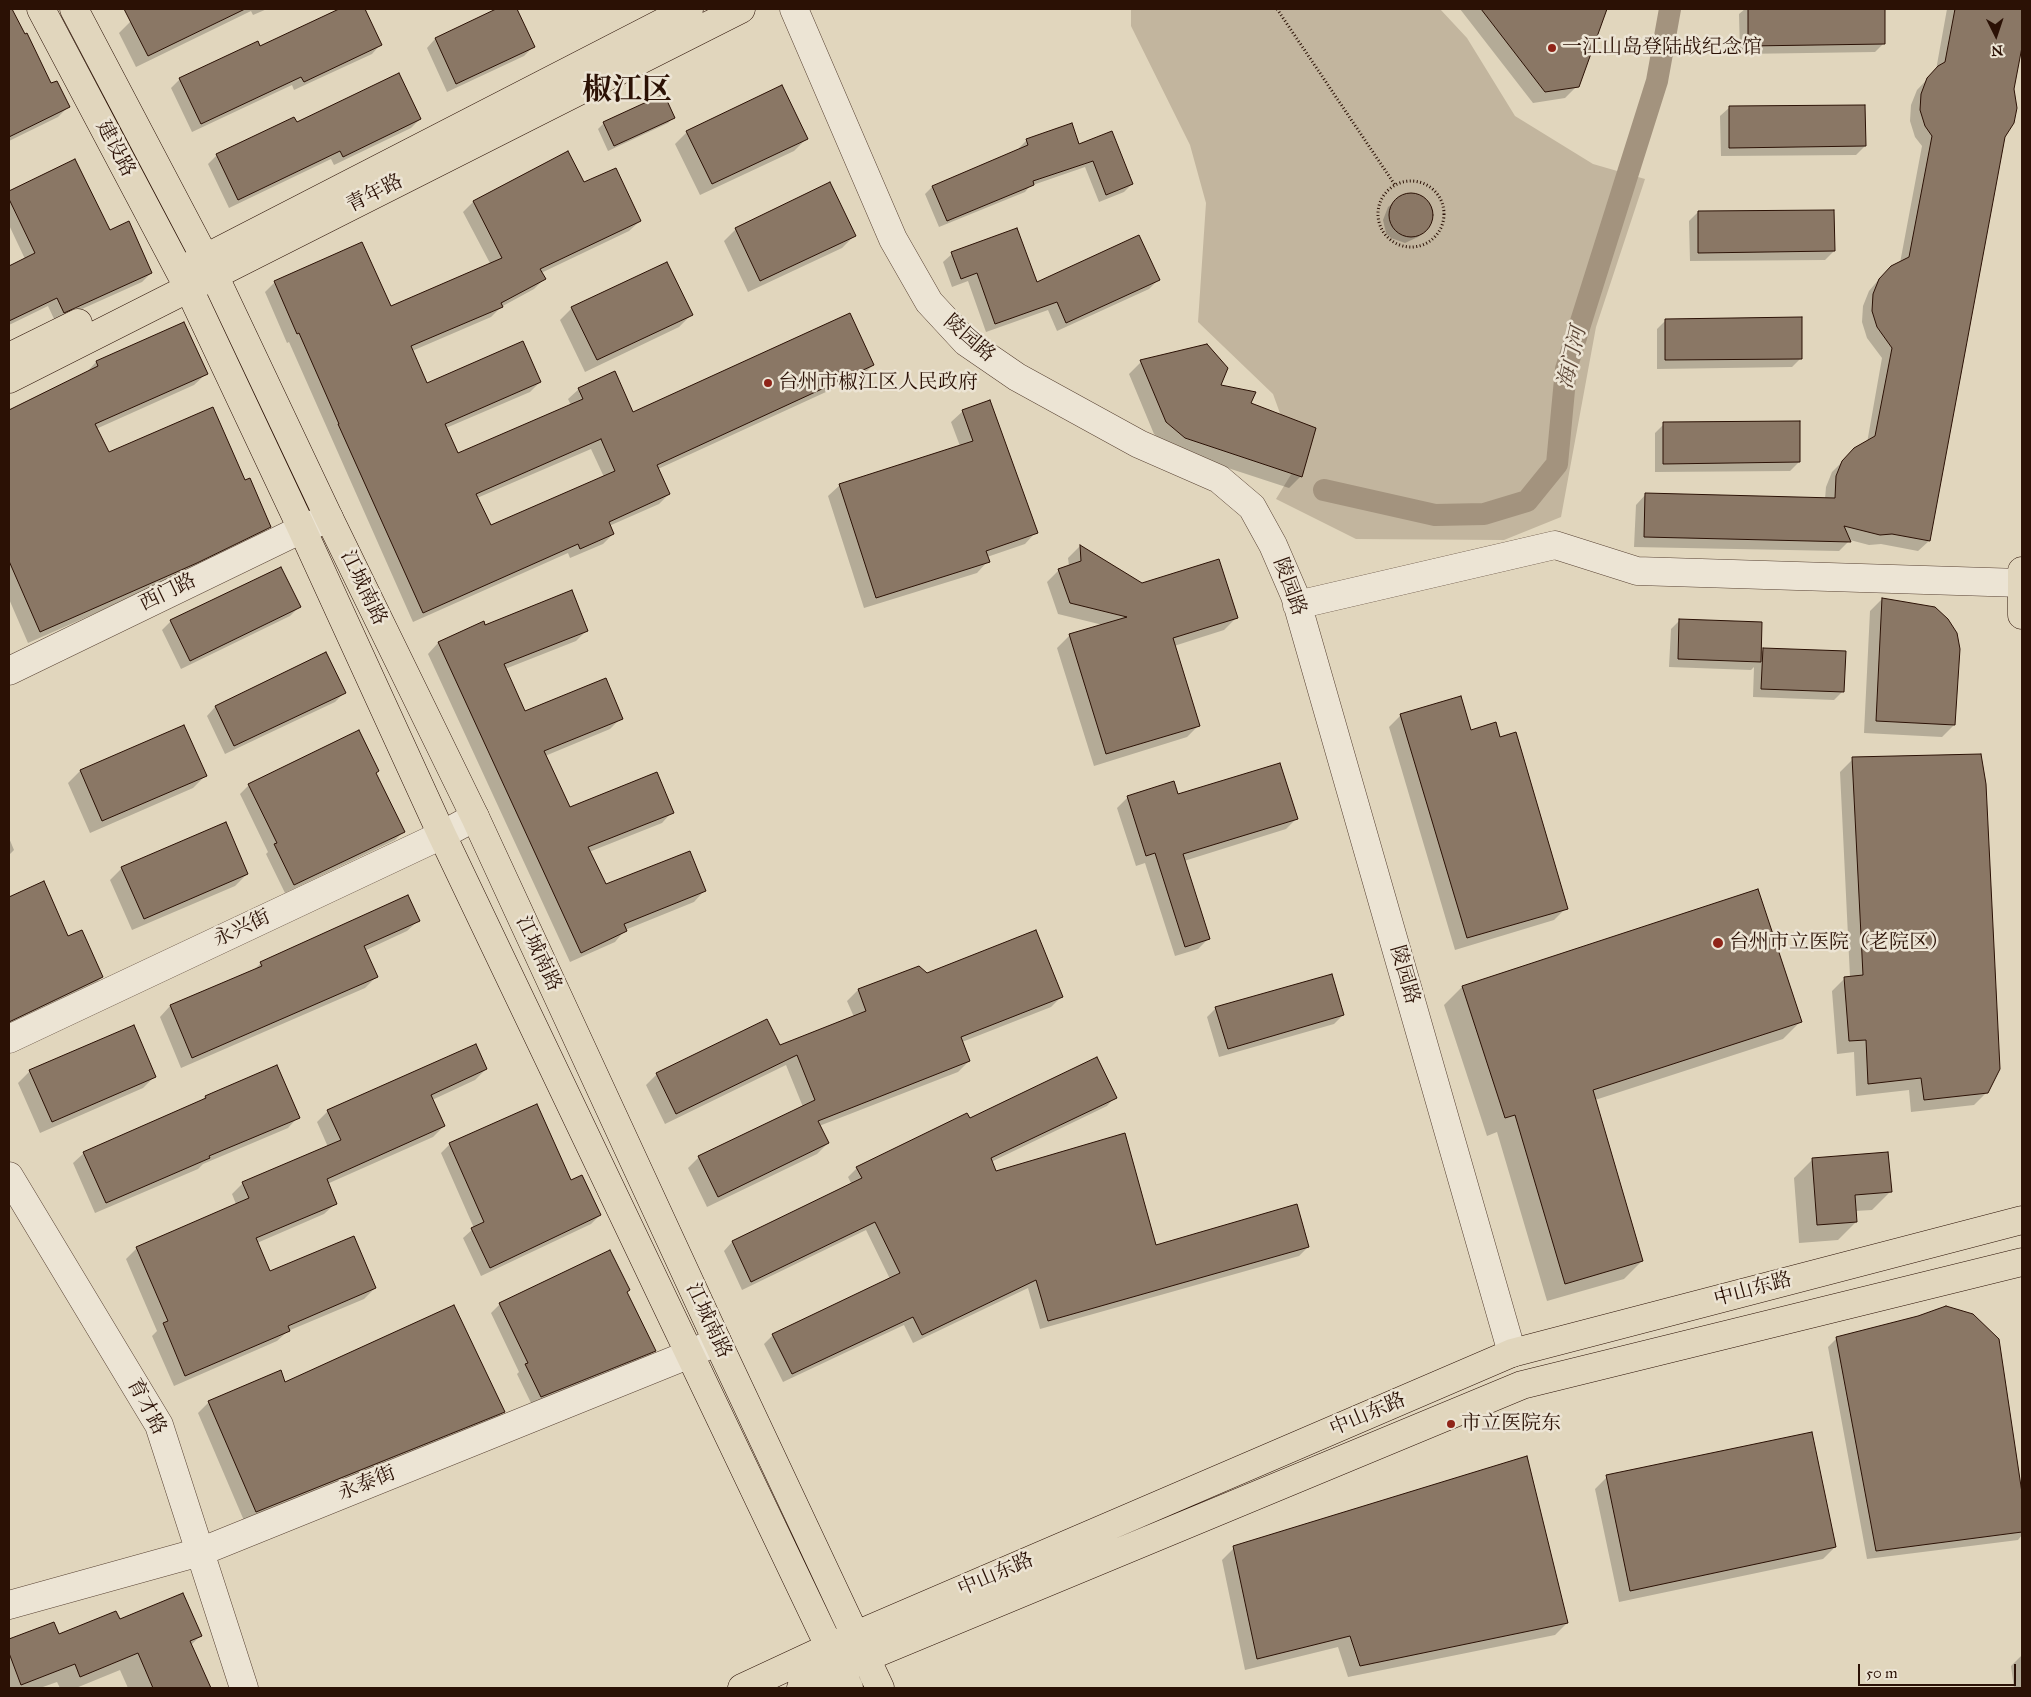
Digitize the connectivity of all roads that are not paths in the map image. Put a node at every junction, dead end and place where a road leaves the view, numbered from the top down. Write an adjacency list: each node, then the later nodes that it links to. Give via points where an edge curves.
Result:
1 (41, 9): 7 (main road, 建设路)
2 (74, 9): 6 (main road, 建设路)
3 (689, 9): 6 (main road)
4 (741, 9): 6 (main road, 青年路)
5 (794, 9): 13 (street, 陵园路, via 893,239 929,302 966,342 1017,377 1139,444 1219,479 1252,507 1273,545)
6 (210, 266): 7 (main road, 青年路); 10 (main road, 江城南路)
7 (185, 281): 8 (main road); 9 (main road, 青年路); 11 (main road, 江城南路)
8 (9, 357)
9 (9, 379)
10 (329, 518): 11 (street, 西门路); 16 (main road, 江城南路)
11 (302, 529): 15 (street, 西门路); 17 (main road, 江城南路)
12 (2022, 577): 13 (street, via 1637,571 1555,545); 14 (main road)
13 (1298, 605): 23 (street, 陵园路)
14 (2022, 615)
15 (9, 670)
16 (475, 817): 17 (street, 永兴街); 22 (main road, 江城南路)
17 (442, 835): 18 (street, 永兴街); 24 (main road, 江城南路)
18 (9, 1040)
19 (9, 1176): 25 (street, 育才路, via 159,1425)
20 (2022, 1220): 23 (main road, 中山东路)
21 (2022, 1262): 27 (main road, 中山东路, via 1522,1385)
22 (717, 1340): 24 (street, 永泰街); 27 (main road, 江城南路)
23 (1512, 1353): 27 (main road, 中山东路)
24 (690, 1354): 25 (street, 永泰街); 28 (main road, 江城南路)
25 (200, 1552): 26 (street, 永泰街); 29 (street, 育才路)
26 (9, 1605)
27 (862, 1646): 28 (main road, 中山东路); 32 (main road, 江城南路)
28 (840, 1668): 30 (main road, 中山东路); 31 (main road, 中山东路)
29 (244, 1688)
30 (742, 1688)
31 (801, 1688)
32 (880, 1688)

